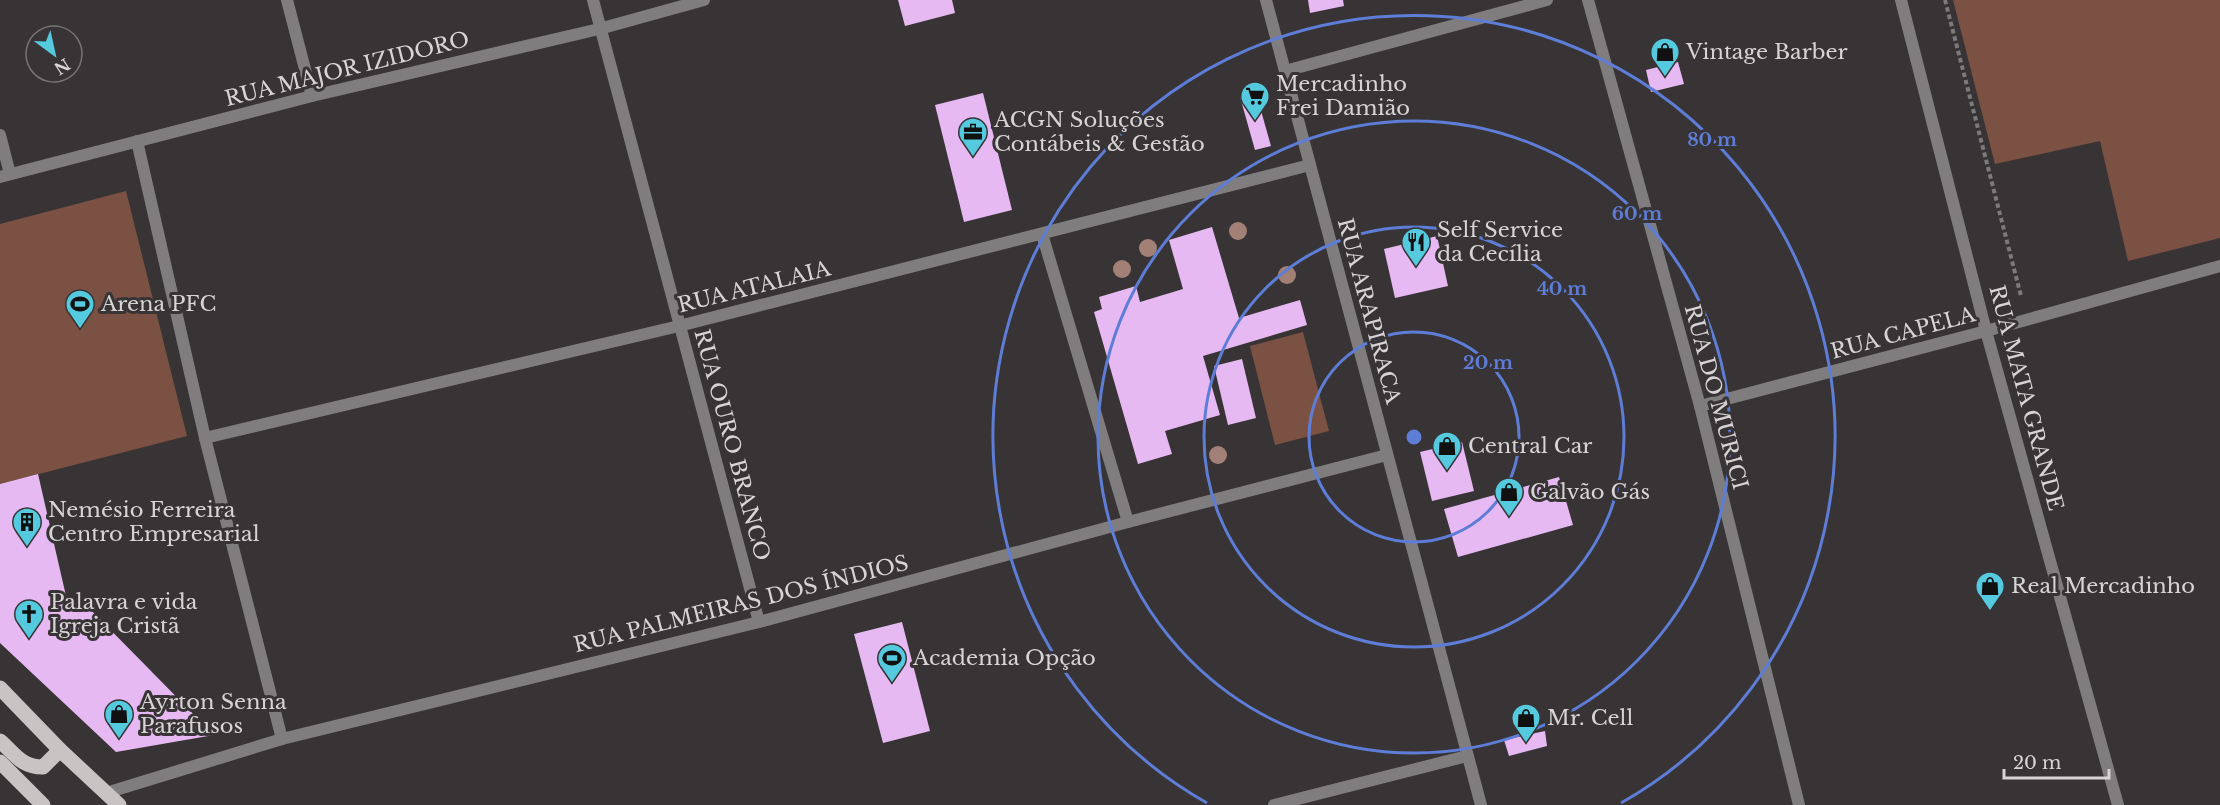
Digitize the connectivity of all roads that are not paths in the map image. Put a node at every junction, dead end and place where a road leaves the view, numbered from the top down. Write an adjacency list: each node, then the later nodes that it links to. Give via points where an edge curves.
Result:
1 (287, 0): 10 (street)
2 (592, 0): 8 (street, RUA OURO BRANCO)
3 (704, 0): 8 (street, RUA MAJOR IZIDORO)
4 (1266, 0): 9 (street, RUA ARAPIRACA)
5 (1547, 0): 9 (street)
6 (1588, 0): 19 (street, RUA DO MURICI)
7 (1901, 0): 18 (street, RUA MATA GRANDE)
8 (599, 29): 10 (street, RUA MAJOR IZIDORO); 17 (street, RUA OURO BRANCO)
9 (1285, 71): 13 (street, RUA ARAPIRACA)
10 (312, 96): 12 (street, RUA MAJOR IZIDORO)
11 (0, 135): 14 (street)
12 (137, 141): 14 (street, RUA MAJOR IZIDORO); 20 (street)
13 (1310, 165): 15 (street, RUA ATALAIA); 21 (street, RUA ARAPIRACA)
14 (5, 175)
15 (1042, 234): 17 (street, RUA ATALAIA); 22 (street)
16 (2220, 266): 18 (street, RUA CAPELA)
17 (679, 326): 20 (street, RUA ATALAIA); 23 (street, RUA OURO BRANCO)
18 (1986, 332): 19 (street, RUA CAPELA); 36 (street, RUA MATA GRANDE)
19 (1700, 405): 35 (street, RUA DO MURICI)
20 (205, 438): 25 (street)
21 (1387, 455): 22 (street, RUA PALMEIRAS DOS ÍNDIOS); 28 (street, RUA ARAPIRACA)
22 (1128, 522): 23 (street, RUA PALMEIRAS DOS ÍNDIOS)
23 (759, 622): 25 (street, RUA PALMEIRAS DOS ÍNDIOS)
24 (0, 688): 27 (main road)
25 (282, 739): 30 (street, RUA PALMEIRAS DOS ÍNDIOS)
26 (0, 741): 27 (main road, via 32,767 42,766)
27 (60, 750): 30 (main road)
28 (1467, 756): 33 (street); 34 (street, RUA ARAPIRACA)
29 (0, 762): 31 (main road)
30 (106, 793): 32 (main road)
31 (43, 805)
32 (119, 805)
33 (1274, 805)
34 (1480, 805)
35 (1799, 805)
36 (2118, 805)

